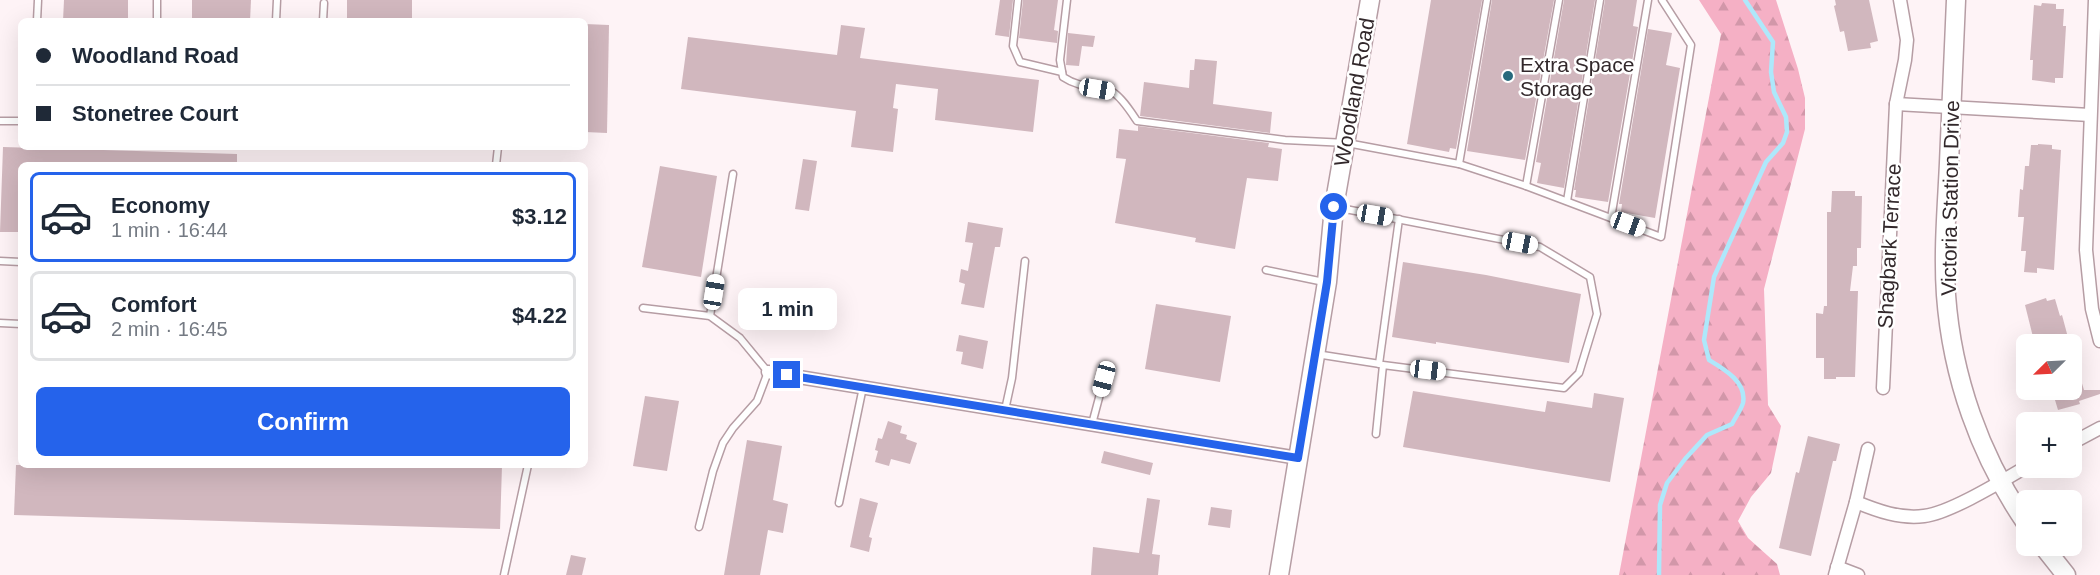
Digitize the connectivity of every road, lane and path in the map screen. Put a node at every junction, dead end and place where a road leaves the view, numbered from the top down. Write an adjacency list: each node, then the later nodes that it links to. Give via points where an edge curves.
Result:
1 (38, 0): 16 (lane)
2 (157, 0): 17 (lane)
3 (277, 0): 18 (lane)
4 (1018, 0): 20 (lane, via 1013,46 1020,62)
5 (1067, 0): 20 (lane)
6 (1370, 0): 26 (street, Woodland Road)
7 (1487, 0): 27 (lane)
8 (1559, 0): 29 (lane)
9 (1600, 0): 30 (lane)
10 (1648, 0): 32 (lane)
11 (1662, 0): 32 (lane, via 1691,45 1661,237)
12 (1900, 0): 21 (street, Shagbark Terrace, via 1906,40)
13 (1956, 0): 22 (street, Victoria Station Drive)
14 (2096, 0): 23 (street)
15 (324, 3): 19 (lane)
16 (38, 18)
17 (157, 18)
18 (276, 18)
19 (323, 18)
20 (1062, 72): 26 (lane, via 1066,80 1083,87 1112,92 1137,121 1286,140)
21 (1896, 104): 22 (street); 49 (street, Shagbark Terrace)
22 (1952, 106): 23 (street); 59 (street, Victoria Station Drive, via 1945,252 1951,337 1969,410)
23 (2090, 115): 43 (street, via 2086,250 2092,309)
24 (0, 121): 25 (lane)
25 (18, 121)
26 (1347, 143): 27 (lane); 31 (street, Woodland Road)
27 (1459, 165): 29 (lane)
28 (733, 174): 40 (lane)
29 (1526, 186): 30 (lane)
30 (1567, 201): 32 (lane)
31 (1334, 207): 33 (lane); 38 (street, Woodland Road)
32 (1611, 218)
33 (1399, 219): 45 (lane); 45 (lane, via 1540,247 1590,277 1597,314 1579,374 1564,388)
34 (0, 261): 36 (lane)
35 (1025, 261): 50 (lane)
36 (18, 262)
37 (1266, 270): 38 (lane)
38 (1327, 282): 44 (street, Woodland Road)
39 (643, 308): 40 (lane)
40 (710, 316): 46 (lane, via 740,338)
41 (0, 323): 42 (lane)
42 (18, 324)
43 (2100, 340)
44 (1316, 354): 45 (lane); 56 (street, Woodland Road)
45 (1381, 364): 53 (lane)
46 (768, 372): 48 (street); 63 (lane, via 757,401 723,443)
47 (1104, 379): 51 (lane)
48 (863, 387): 50 (street); 61 (lane)
49 (1883, 388)
50 (1005, 410): 51 (street)
51 (1092, 424): 56 (street)
52 (2100, 428): 54 (street)
53 (1376, 434)
54 (2082, 438)
55 (1868, 449): 60 (street)
56 (1298, 458): 67 (street, Woodland Road)
57 (527, 468): 66 (lane)
58 (2016, 473): 59 (street)
59 (2000, 482): 60 (street, via 1925,516 1900,516); 62 (street, Victoria Station Drive)
60 (1856, 502): 65 (street)
61 (838, 503)
62 (2016, 508)
63 (699, 527)
64 (2051, 556): 69 (street)
65 (1836, 571): 68 (street)
66 (504, 575)
67 (1279, 575)
68 (1858, 575)
69 (2066, 575)

